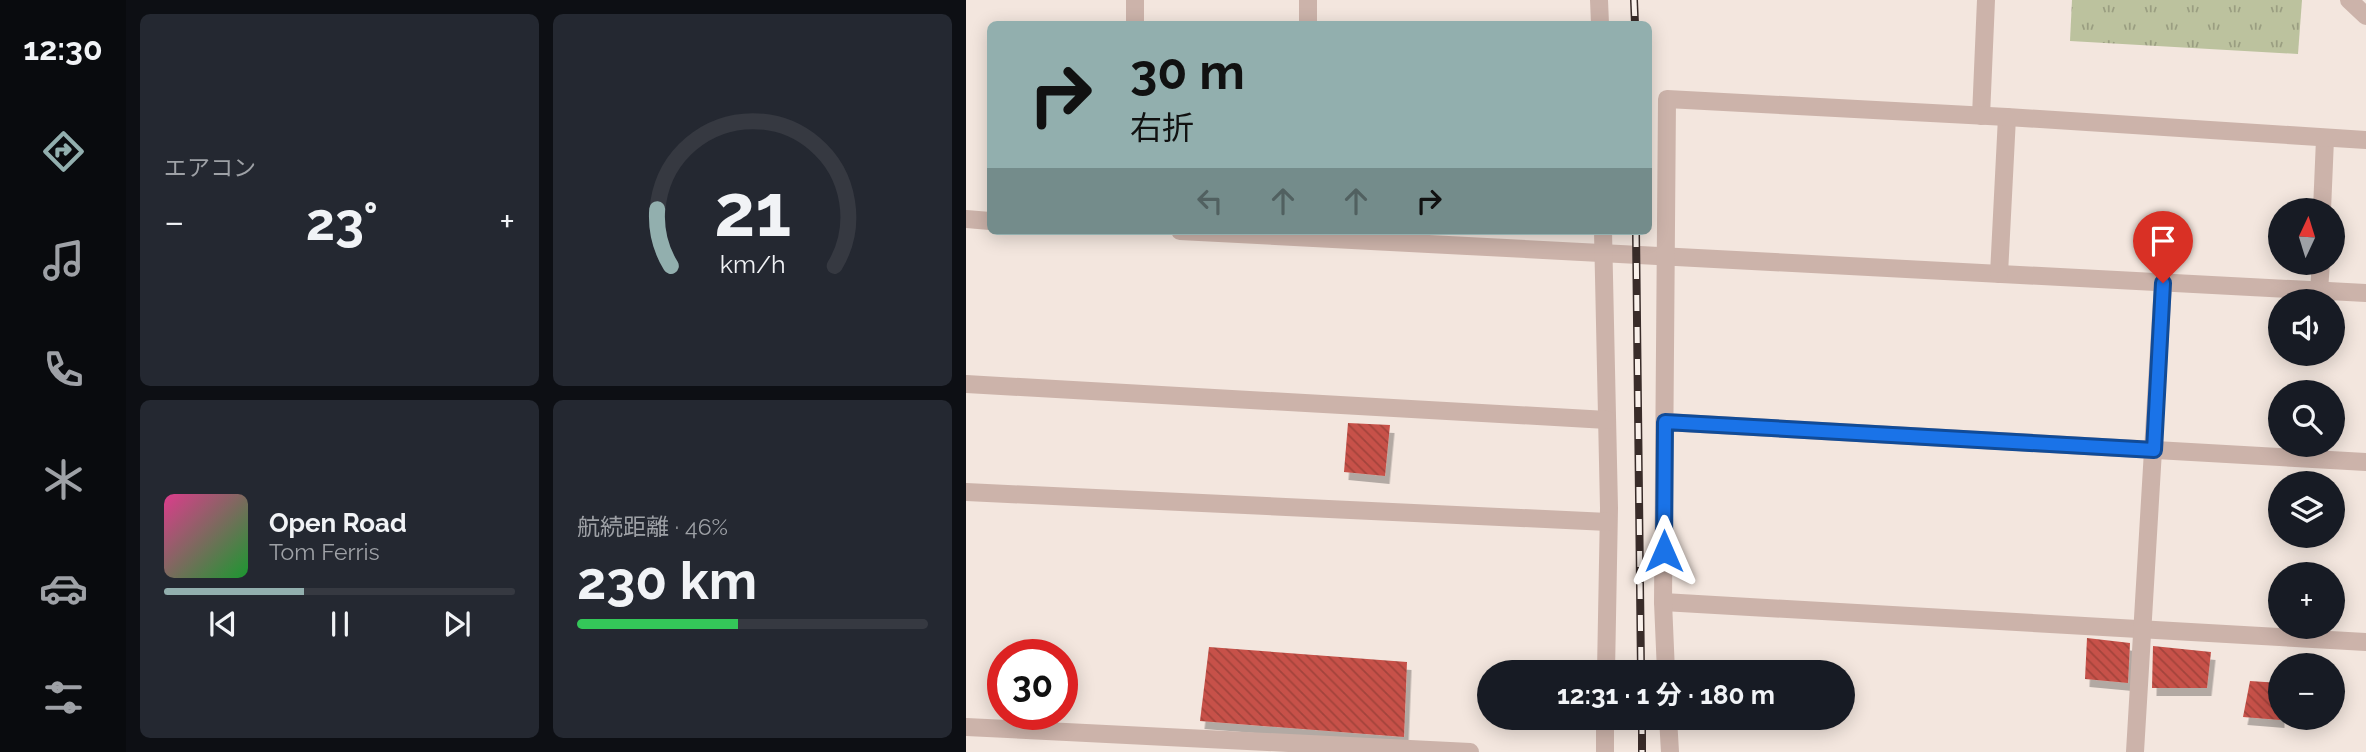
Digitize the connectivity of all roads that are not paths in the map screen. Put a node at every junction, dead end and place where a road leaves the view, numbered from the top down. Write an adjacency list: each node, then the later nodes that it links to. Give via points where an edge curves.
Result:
1 (1135, 0): 7 (street)
2 (1308, 0): 8 (street)
3 (1599, 0): 9 (street)
4 (1986, 0): 10 (street)
5 (2349, 0): 6 (street)
6 (2366, 16)
7 (1135, 21)
8 (1308, 21)
9 (1600, 21)
10 (1982, 116): 11 (street); 20 (street, via 1667,99)
11 (2007, 117): 12 (street); 21 (street)
12 (2325, 138): 13 (street); 14 (street)
13 (2366, 140)
14 (2322, 198)
15 (966, 219): 16 (street)
16 (987, 221)
17 (1336, 235): 19 (street)
18 (1603, 235): 19 (street)
19 (1603, 253): 20 (street); 27 (street)
20 (1666, 256): 21 (street); 28 (street)
21 (1999, 274): 22 (street)
22 (2163, 283): 23 (street); 29 (street)
23 (2280, 289)
24 (2345, 292): 25 (street)
25 (2366, 293)
26 (966, 384): 27 (street)
27 (1607, 420): 32 (street)
28 (1665, 422): 29 (street); 33 (street)
29 (2154, 450): 30 (street); 34 (street)
30 (2366, 462)
31 (966, 492): 32 (street)
32 (1608, 522): 36 (street)
33 (1663, 603): 34 (street); 37 (street)
34 (2142, 630): 35 (street); 44 (street)
35 (2366, 642)
36 (1606, 660)
37 (1665, 660)
38 (966, 727): 41 (street)
39 (1605, 730): 42 (street)
40 (1669, 730): 43 (street)
41 (1470, 752)
42 (1605, 752)
43 (1670, 752)
44 (2135, 752)

